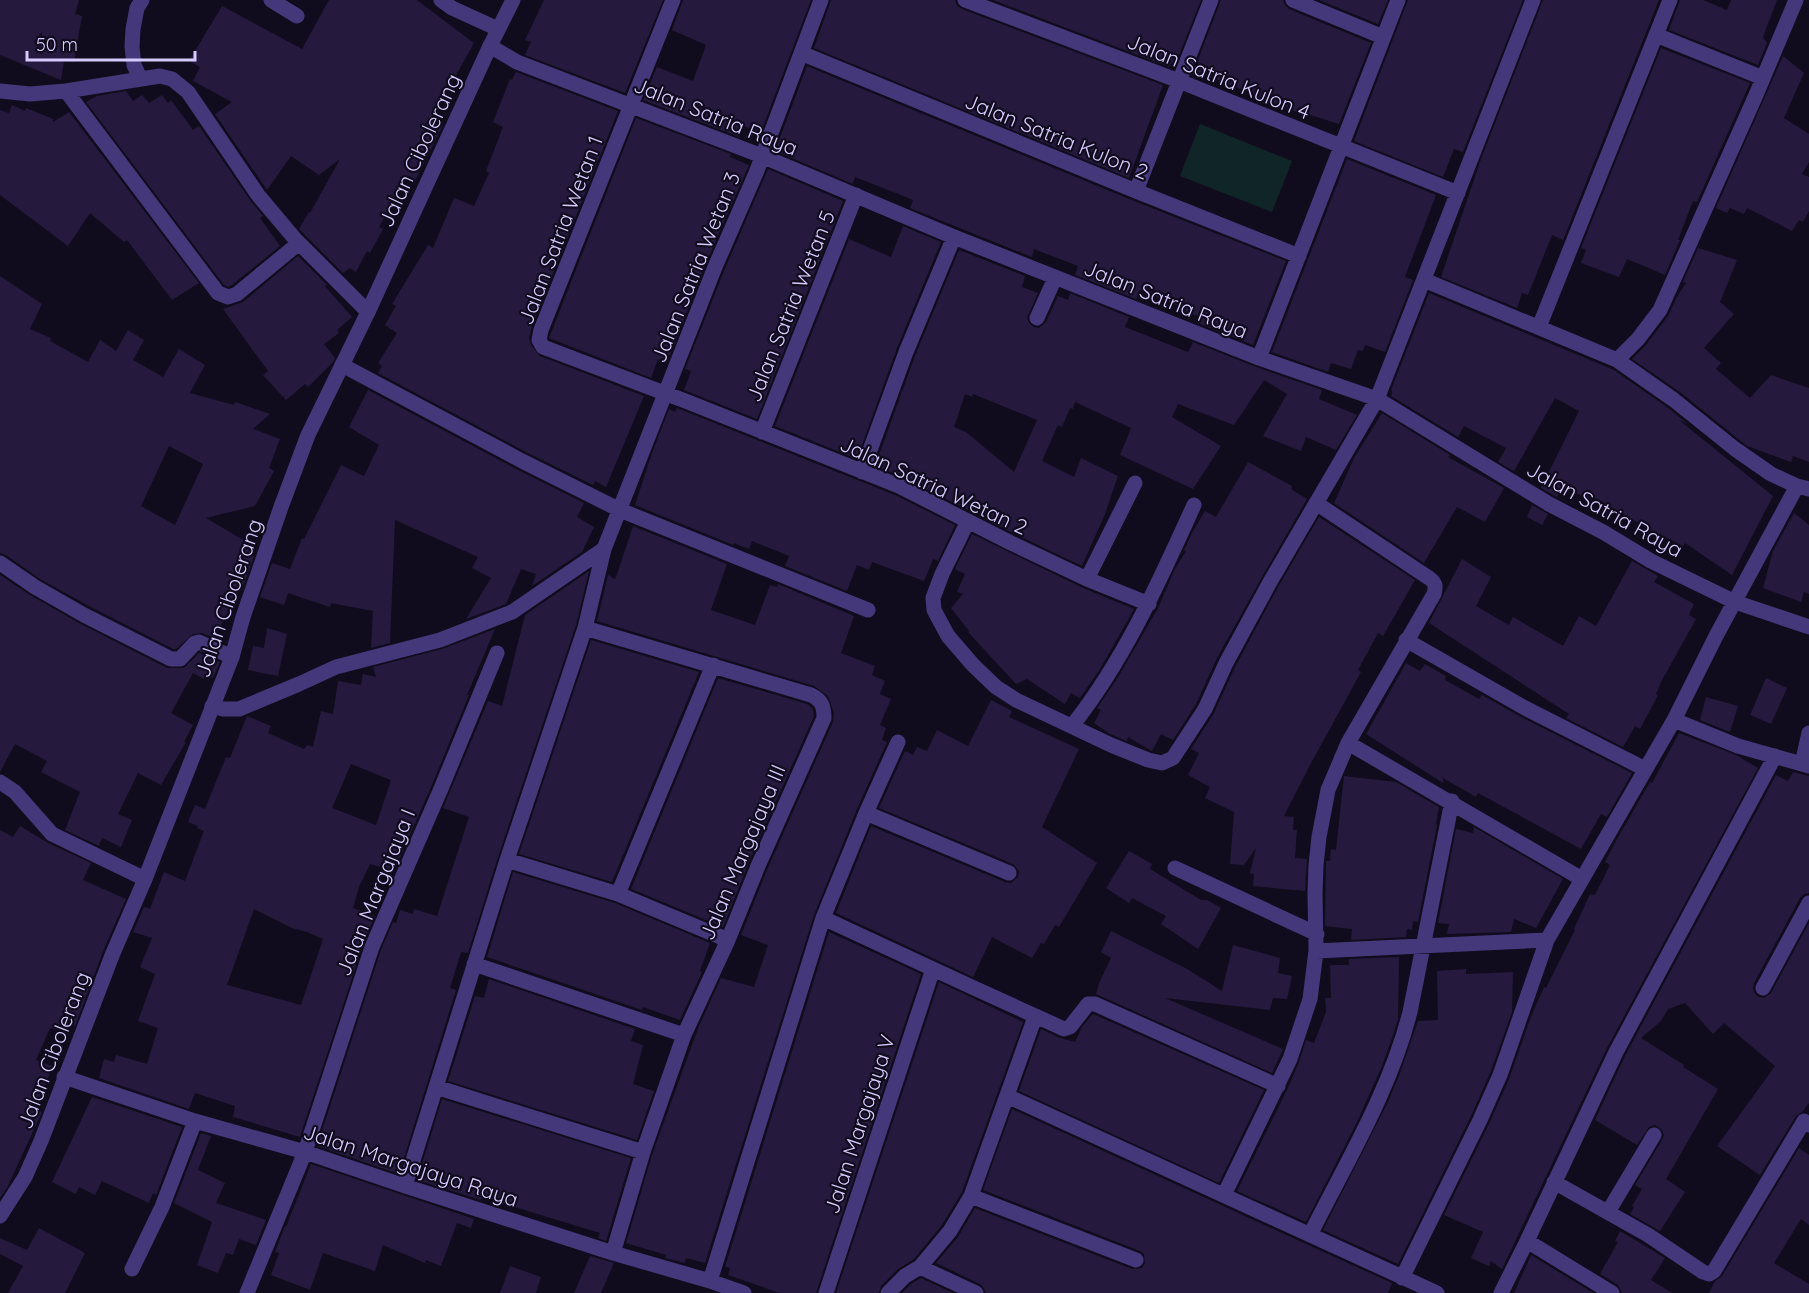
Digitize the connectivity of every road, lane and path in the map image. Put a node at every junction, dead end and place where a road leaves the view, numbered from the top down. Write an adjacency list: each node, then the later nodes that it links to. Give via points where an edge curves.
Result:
1 (142, 0): 20 (street, via 132,38 134,65)
2 (271, 0): 14 (street)
3 (441, 0): 15 (street)
4 (513, 0): 15 (street, Jalan Cibolerang)
5 (673, 0): 25 (street)
6 (821, 0): 19 (street, Jalan Satria Wetan 3)
7 (965, 0): 22 (street, Jalan Satria Kulon 4)
8 (1211, 0): 22 (street)
9 (1293, 0): 17 (street)
10 (1398, 0): 17 (street)
11 (1533, 0): 29 (street)
12 (1670, 0): 16 (street)
13 (1796, 0): 21 (street)
14 (297, 16)
15 (498, 29): 18 (street, Jalan Cibolerang)
16 (1656, 35): 21 (street); 38 (street)
17 (1383, 37): 26 (street)
18 (490, 46): 25 (street, Jalan Satria Raya, via 517,62); 36 (street, Jalan Cibolerang)
19 (801, 53): 27 (street, Jalan Satria Wetan 3); 28 (street, Jalan Satria Kulon 2)
20 (140, 78): 24 (street); 32 (street, via 160,75 188,92 258,195)
21 (1763, 78): 40 (street, via 1660,310)
22 (1179, 81): 26 (street, Jalan Satria Kulon 4); 28 (street)
23 (0, 91): 24 (street)
24 (66, 91): 32 (street, via 218,293 228,297 237,294)
25 (631, 106): 27 (street, Jalan Satria Raya); 42 (street, Jalan Satria Wetan 1, via 539,340 549,350)
26 (1341, 147): 29 (street, Jalan Satria Kulon 4); 33 (street)
27 (762, 156): 30 (street, Jalan Satria Raya); 42 (street, Jalan Satria Wetan 3)
28 (1136, 191): 33 (street, Jalan Satria Kulon 2)
29 (1458, 193): 35 (street)
30 (856, 195): 31 (street, Jalan Satria Raya); 44 (street, Jalan Satria Wetan 5)
31 (954, 237): 34 (street, Jalan Satria Raya); 45 (street)
32 (299, 243): 36 (street)
33 (1299, 256): 39 (street)
34 (1055, 278): 37 (street); 39 (street, Jalan Satria Raya)
35 (1424, 280): 38 (street); 43 (street)
36 (368, 312): 41 (street, Jalan Cibolerang)
37 (1037, 318)
38 (1539, 327): 40 (street)
39 (1259, 358): 43 (street, Jalan Satria Raya)
40 (1617, 360): 47 (street, via 1753,462)
41 (342, 365): 50 (street); 62 (street, Jalan Cibolerang, via 322,403 285,497)
42 (666, 393): 44 (street, Jalan Satria Wetan 2); 50 (street, Jalan Satria Wetan 3)
43 (1377, 399): 48 (street); 55 (street, Jalan Satria Raya, via 1550,504 1651,561)
44 (762, 432): 45 (street, Jalan Satria Wetan 2)
45 (862, 472): 51 (street, Jalan Satria Wetan 2)
46 (1135, 483): 54 (street)
47 (1803, 487): 55 (street)
48 (1316, 502): 60 (street, via 1436,585); 66 (street, via 1205,708 1173,758 1162,763 1148,760)
49 (1194, 505): 56 (street)
50 (620, 510): 52 (street, Jalan Satria Wetan 3); 57 (street)
51 (968, 521): 54 (street, Jalan Satria Wetan 2); 66 (street, via 942,574 933,598 934,610 948,636 996,687)
52 (604, 549): 59 (street, Jalan Satria Wetan 3); 64 (street, via 512,612 440,640 336,667 239,709)
53 (0, 563): 62 (street, via 84,615 171,658 180,659 199,642)
54 (1087, 579): 56 (street, Jalan Satria Wetan 2)
55 (1735, 602): 58 (street, Jalan Satria Raya); 65 (street)
56 (1149, 604): 66 (street)
57 (868, 610)
58 (1809, 627)
59 (585, 628): 63 (street, Jalan Margajaya III); 76 (street, Jalan Satria Wetan 3)
60 (1407, 640): 69 (street); 72 (street, via 1526,708)
61 (497, 653): 101 (street, Jalan Margajaya I, via 372,947)
62 (232, 657): 64 (street, Jalan Cibolerang)
63 (712, 665): 81 (street); 85 (street, Jalan Margajaya III, via 811,695 824,709 824,718)
64 (212, 706): 79 (street, Jalan Cibolerang)
65 (1674, 720): 70 (street, via 1738,746); 72 (street)
66 (1072, 726)
67 (1809, 733): 71 (street)
68 (898, 742): 75 (street)
69 (1348, 743): 74 (street); 84 (street, via 1329,790 1319,837)
70 (1775, 756): 71 (street); 103 (street, via 1616,1052)
71 (1805, 765)
72 (1645, 769): 80 (street)
73 (0, 782): 79 (street, via 15,792 52,834)
74 (1452, 801): 80 (street); 87 (street)
75 (866, 813): 78 (street); 83 (street)
76 (507, 860): 81 (street); 89 (street, Jalan Satria Wetan 3)
77 (1175, 867): 84 (street)
78 (1009, 873)
79 (145, 879): 94 (street, Jalan Cibolerang)
80 (1582, 879): 86 (street)
81 (618, 894): 85 (street)
82 (1809, 903): 91 (street)
83 (824, 918): 90 (street); 116 (street)
84 (1317, 934): 88 (street)
85 (728, 940): 93 (street, Jalan Margajaya III)
86 (1548, 940): 87 (street); 115 (street, via 1500,1074)
87 (1422, 946): 88 (street); 109 (street, via 1410,1012 1395,1060)
88 (1316, 951): 95 (street, via 1310,999)
89 (474, 963): 93 (street); 96 (street, Jalan Satria Wetan 3)
90 (933, 969): 92 (street); 119 (street, Jalan Margajaya V)
91 (1763, 988)
92 (1035, 1017): 95 (street, via 1067,1029 1090,1003 1095,1004); 97 (street)
93 (684, 1035): 102 (street, Jalan Margajaya III)
94 (64, 1077): 98 (street, Jalan Margajaya Raya); 108 (street, Jalan Cibolerang, via 25,1177)
95 (1278, 1086): 105 (street)
96 (436, 1087): 102 (street); 104 (street, Jalan Satria Wetan 3)
97 (1007, 1096): 105 (street); 106 (street)
98 (195, 1121): 101 (street, Jalan Margajaya Raya); 114 (street, via 162,1207)
99 (1809, 1125): 107 (street, via 1804,1121 1712,1273 1703,1272)
100 (1654, 1135): 107 (street)
101 (305, 1152): 104 (street, Jalan Margajaya Raya); 117 (street, Jalan Margajaya I)
102 (643, 1152): 111 (street, Jalan Margajaya III)
103 (1554, 1182): 107 (street); 110 (street)
104 (405, 1186): 111 (street, Jalan Margajaya Raya)
105 (1224, 1195): 109 (street)
106 (971, 1196): 112 (street); 113 (street, via 950,1231)
107 (1608, 1212)
108 (0, 1216)
109 (1310, 1235): 115 (street)
110 (1527, 1241): 123 (street); 124 (street)
111 (613, 1253): 116 (street, Jalan Margajaya Raya)
112 (1136, 1260)
113 (920, 1267): 120 (street, via 904,1276); 121 (street)
114 (132, 1269)
115 (1402, 1278): 122 (street)
116 (710, 1281): 118 (street, Jalan Margajaya Raya)
117 (247, 1293)
118 (744, 1293)
119 (826, 1293)
120 (888, 1293)
121 (976, 1293)
122 (1437, 1293)
123 (1501, 1293)
124 (1612, 1293)

